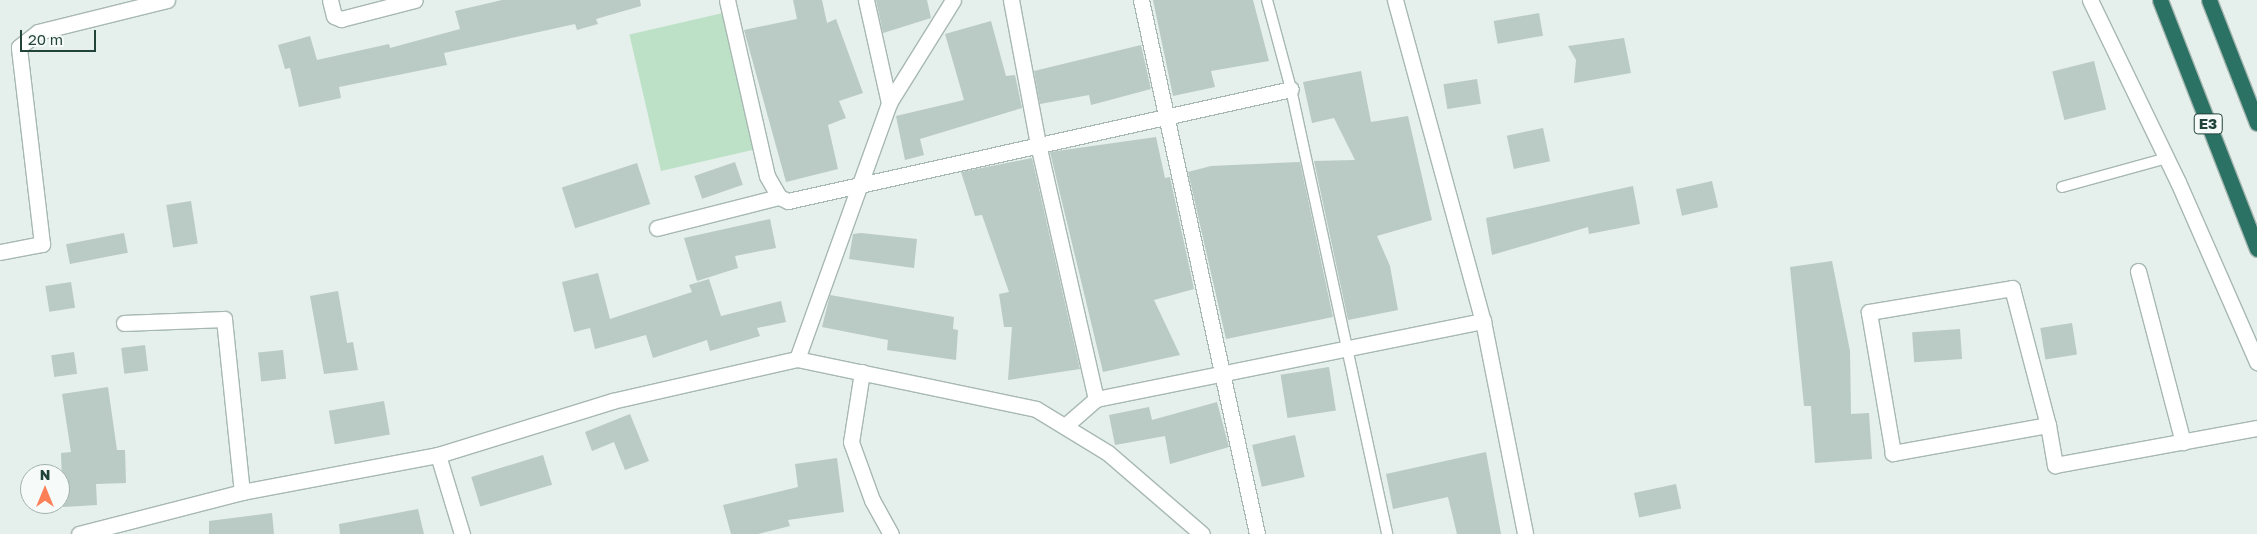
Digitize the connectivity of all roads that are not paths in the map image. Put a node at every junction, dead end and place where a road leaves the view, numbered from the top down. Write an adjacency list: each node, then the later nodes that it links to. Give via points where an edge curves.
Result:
1 (167, 0): 25 (street, via 38,32 19,46 42,244)
2 (330, 0): 3 (street, via 334,16 341,19)
3 (414, 0)
4 (727, 0): 22 (street, via 767,176)
5 (866, 0): 15 (street)
6 (953, 0): 15 (street)
7 (1011, 0): 18 (street)
8 (1141, 0): 16 (street)
9 (1266, 0): 14 (lane)
10 (1395, 0): 27 (street)
11 (2090, 0): 19 (street)
12 (2160, 0): 24 (highway, E3)
13 (2208, 0): 17 (highway)
14 (1291, 89): 16 (street); 29 (lane)
15 (889, 103): 20 (street)
16 (1169, 117): 18 (street); 33 (street)
17 (2257, 123)
18 (1038, 144): 20 (street); 34 (street)
19 (2167, 158): 21 (lane); 31 (street)
20 (857, 185): 22 (street, via 798,200); 30 (street)
21 (2062, 187)
22 (778, 197): 23 (street)
23 (657, 228)
24 (2257, 249)
25 (0, 252)
26 (2138, 271): 38 (street)
27 (1483, 320): 29 (street); 47 (street)
28 (124, 323): 40 (street, via 224,319)
29 (1346, 348): 33 (street); 46 (lane)
30 (797, 358): 32 (street); 39 (street, via 612,401)
31 (2257, 362)
32 (862, 372): 36 (street, via 1019,404); 43 (street, via 851,442 868,491)
33 (1224, 372): 34 (street); 45 (street)
34 (1096, 399): 36 (street)
35 (2048, 425): 35 (street, via 2012,288 1869,312 1893,453); 38 (street, via 2055,465)
36 (1065, 426): 44 (street, via 1108,453)
37 (2257, 428): 38 (street)
38 (2183, 442)
39 (438, 455): 40 (street); 42 (street)
40 (242, 492): 41 (street)
41 (79, 534)
42 (462, 534)
43 (891, 534)
44 (1202, 534)
45 (1257, 534)
46 (1388, 534)
47 (1525, 534)

